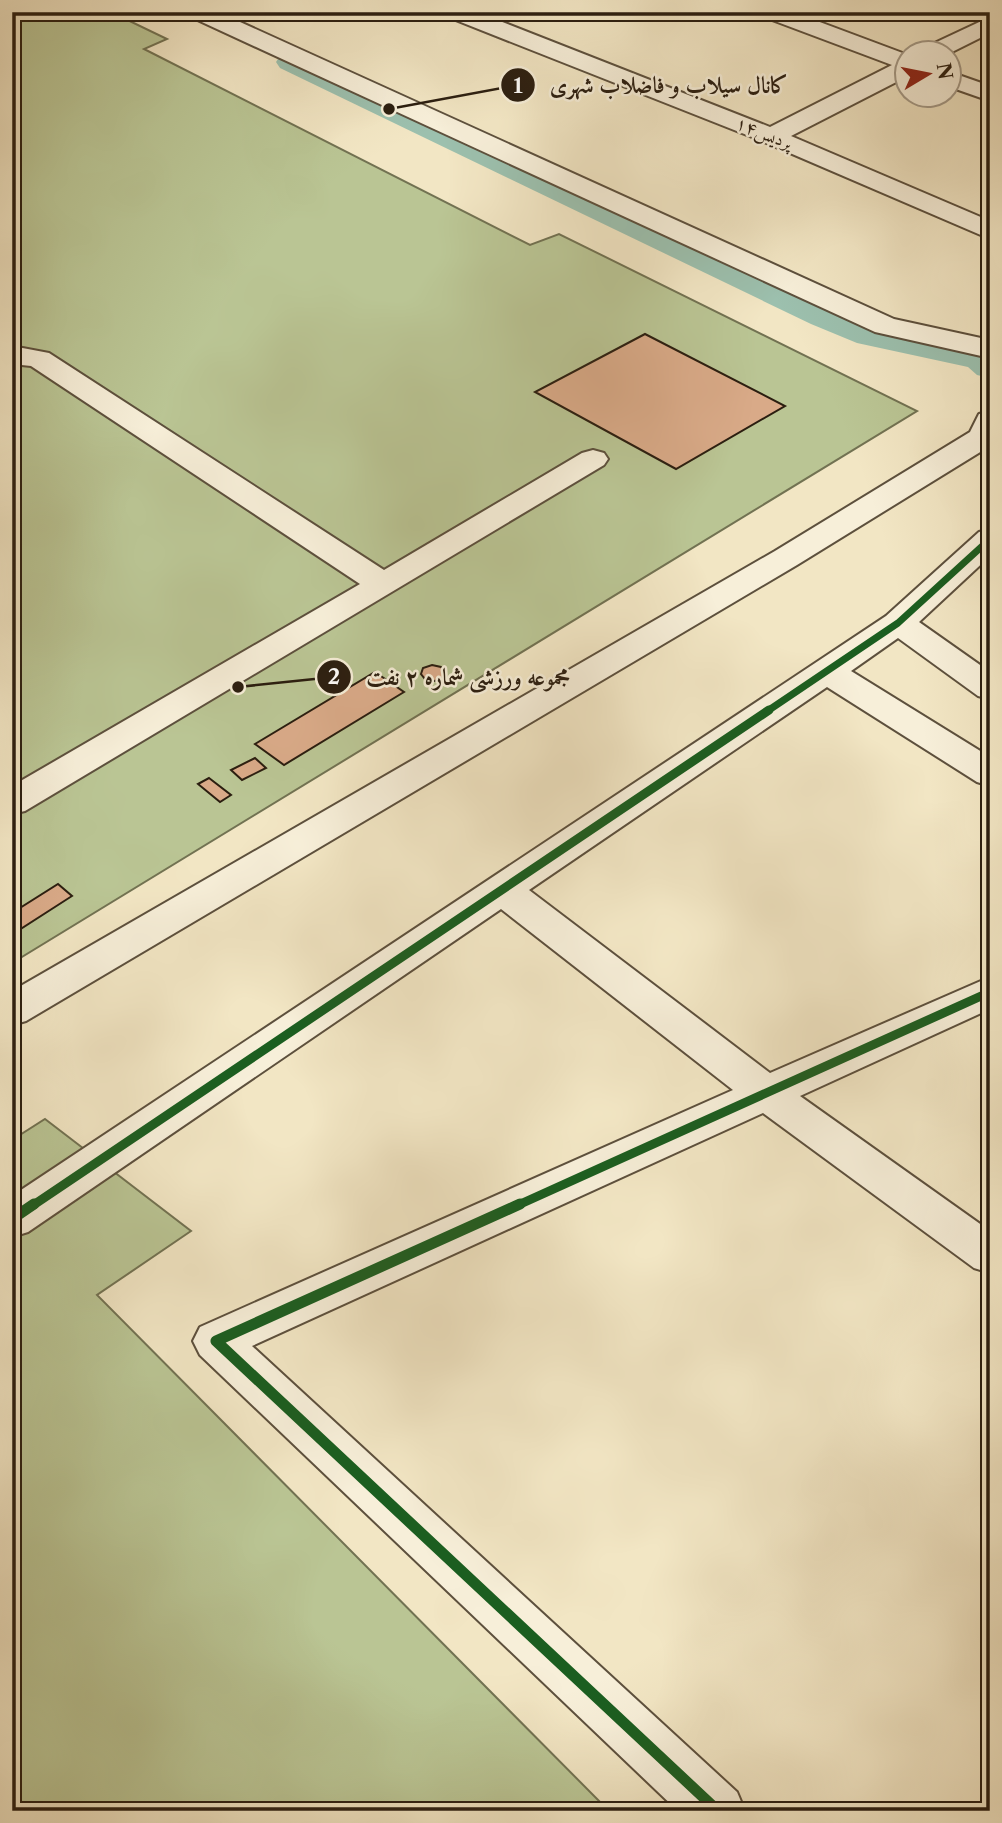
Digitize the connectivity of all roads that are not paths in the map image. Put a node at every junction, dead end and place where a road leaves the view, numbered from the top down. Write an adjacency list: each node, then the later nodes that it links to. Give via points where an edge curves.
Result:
1 (199, 12): 14 (street, via 885,326)
2 (456, 12): 10 (street, پردیس۱۴)
3 (772, 12): 6 (street)
4 (990, 24): 5 (street)
5 (962, 38)
6 (894, 60)
7 (894, 72): 10 (street)
8 (964, 84): 9 (street)
9 (990, 94)
10 (771, 136): 11 (street, پردیس۱۴)
11 (990, 231)
12 (990, 330): 13 (street)
13 (990, 340)
14 (990, 348)
15 (12, 355): 19 (street, via 39,359)
16 (990, 420): 27 (street, via 983,437 786,558)
17 (593, 459): 19 (street)
18 (990, 539): 20 (street)
19 (383, 584): 24 (street)
20 (898, 623): 21 (street); 22 (street)
21 (827, 671): 23 (street); 25 (street)
22 (990, 688)
23 (990, 774)
24 (12, 802)
25 (503, 890): 28 (street); 29 (street)
26 (990, 992): 28 (street)
27 (12, 1010)
28 (767, 1093): 30 (street); 31 (street, via 216,1341)
29 (12, 1219)
30 (990, 1255)
31 (718, 1811)

